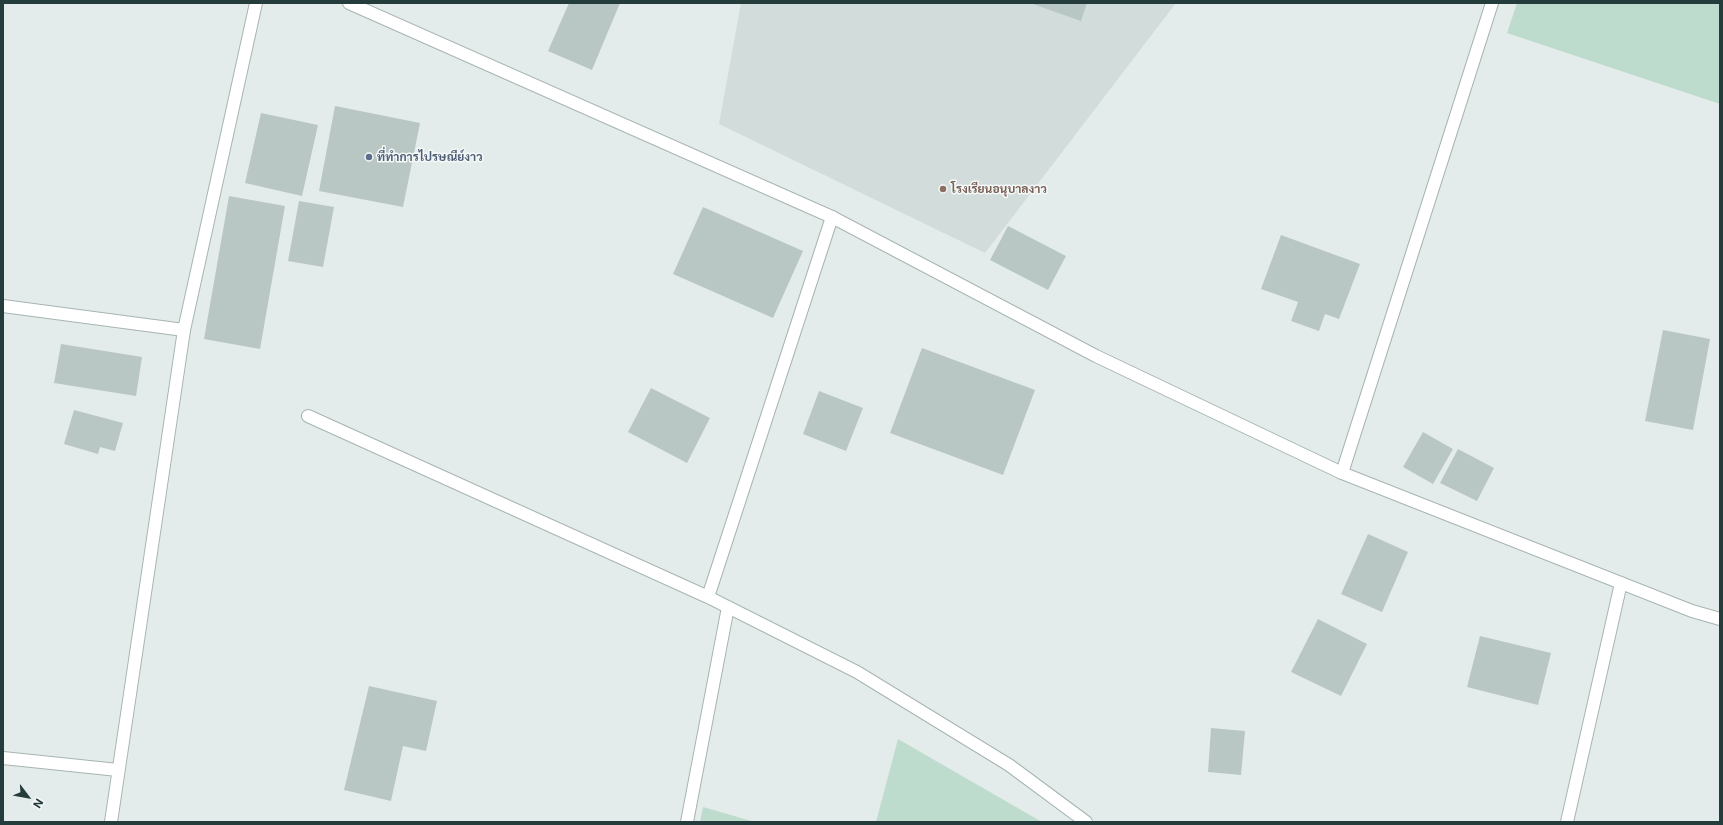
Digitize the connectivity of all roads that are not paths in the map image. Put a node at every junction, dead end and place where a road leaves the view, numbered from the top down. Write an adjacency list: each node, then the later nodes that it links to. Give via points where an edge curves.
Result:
1 (256, 3): 6 (street)
2 (349, 3): 4 (street)
3 (1492, 3): 8 (street)
4 (832, 217): 8 (street, via 1096,356); 10 (street)
5 (3, 306): 6 (street)
6 (184, 330): 14 (street)
7 (308, 416): 10 (street)
8 (1342, 473): 9 (street)
9 (1621, 583): 12 (street, via 1692,611); 18 (street)
10 (708, 597): 11 (street)
11 (728, 607): 16 (street); 17 (street, via 857,672 1008,764)
12 (1720, 619)
13 (3, 758): 14 (street)
14 (118, 770): 15 (street)
15 (111, 822)
16 (687, 822)
17 (1086, 822)
18 (1567, 822)

